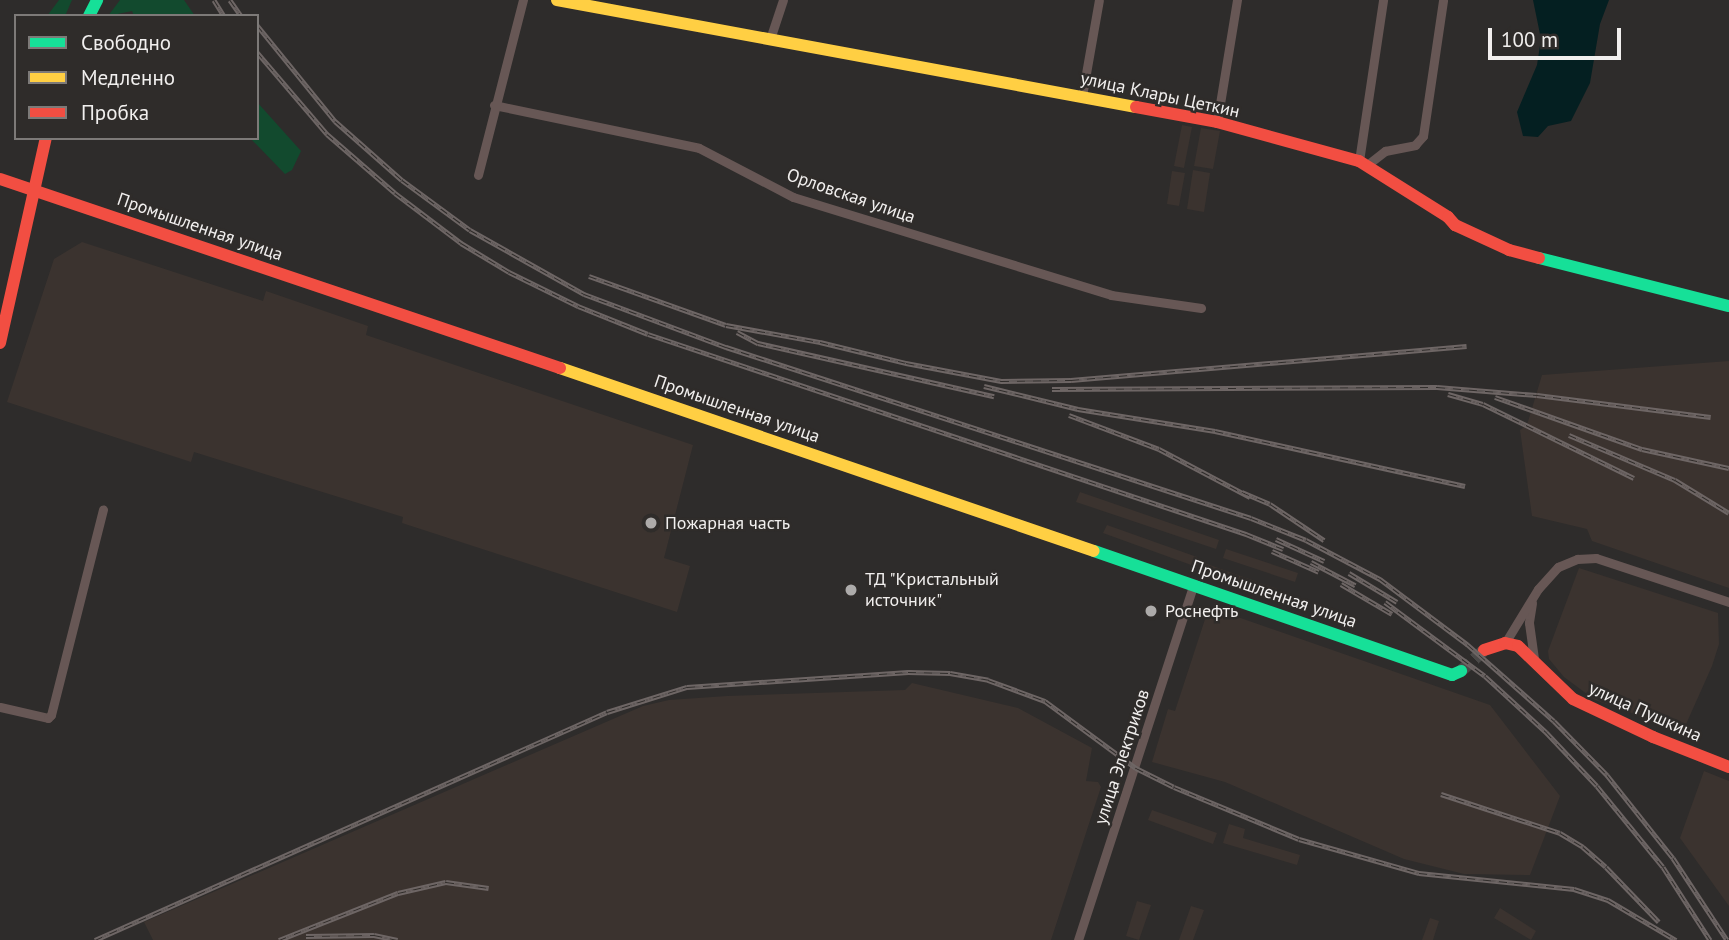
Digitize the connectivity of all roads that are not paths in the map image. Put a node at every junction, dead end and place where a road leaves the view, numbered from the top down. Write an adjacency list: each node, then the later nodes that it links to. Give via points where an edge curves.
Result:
1 (523, 0): 10 (street)
2 (557, 0): 8 (main road, улица Клары Цеткин)
3 (783, 0): 8 (street)
4 (1099, 0): 9 (street)
5 (1237, 0): 11 (street)
6 (1383, 0): 13 (street)
7 (1443, 0): 13 (street, via 1423,136 1415,145 1385,151)
8 (770, 39): 9 (main road, улица Клары Цеткин)
9 (1082, 96): 11 (main road, улица Клары Цеткин)
10 (494, 105): 14 (street); 18 (street, Орловская улица, via 699,148 793,197 1111,295)
11 (1217, 122): 13 (main road, улица Клары Цеткин)
12 (46, 140): 16 (main road)
13 (1363, 163): 17 (main road, улица Клары Цеткин, via 1455,225 1508,250)
14 (478, 175)
15 (0, 179): 16 (main road, Промышленная улица)
16 (34, 189): 19 (main road); 21 (main road, Промышленная улица)
17 (1729, 306)
18 (1201, 308)
19 (0, 343)
20 (103, 509): 28 (street, via 51,715)
21 (1194, 584): 27 (main road, Промышленная улица, via 1452,675); 30 (street, улица Электриков)
22 (1538, 589): 23 (street, via 1558,568 1577,559 1596,558); 24 (street); 26 (street, via 1529,623)
23 (1729, 602)
24 (1505, 643): 25 (main road); 26 (main road, улица Пушкина, via 1518,646)
25 (1484, 650)
26 (1534, 660): 29 (main road, улица Пушкина, via 1573,699)
27 (1461, 671)
28 (0, 707)
29 (1729, 767)
30 (1078, 940)

